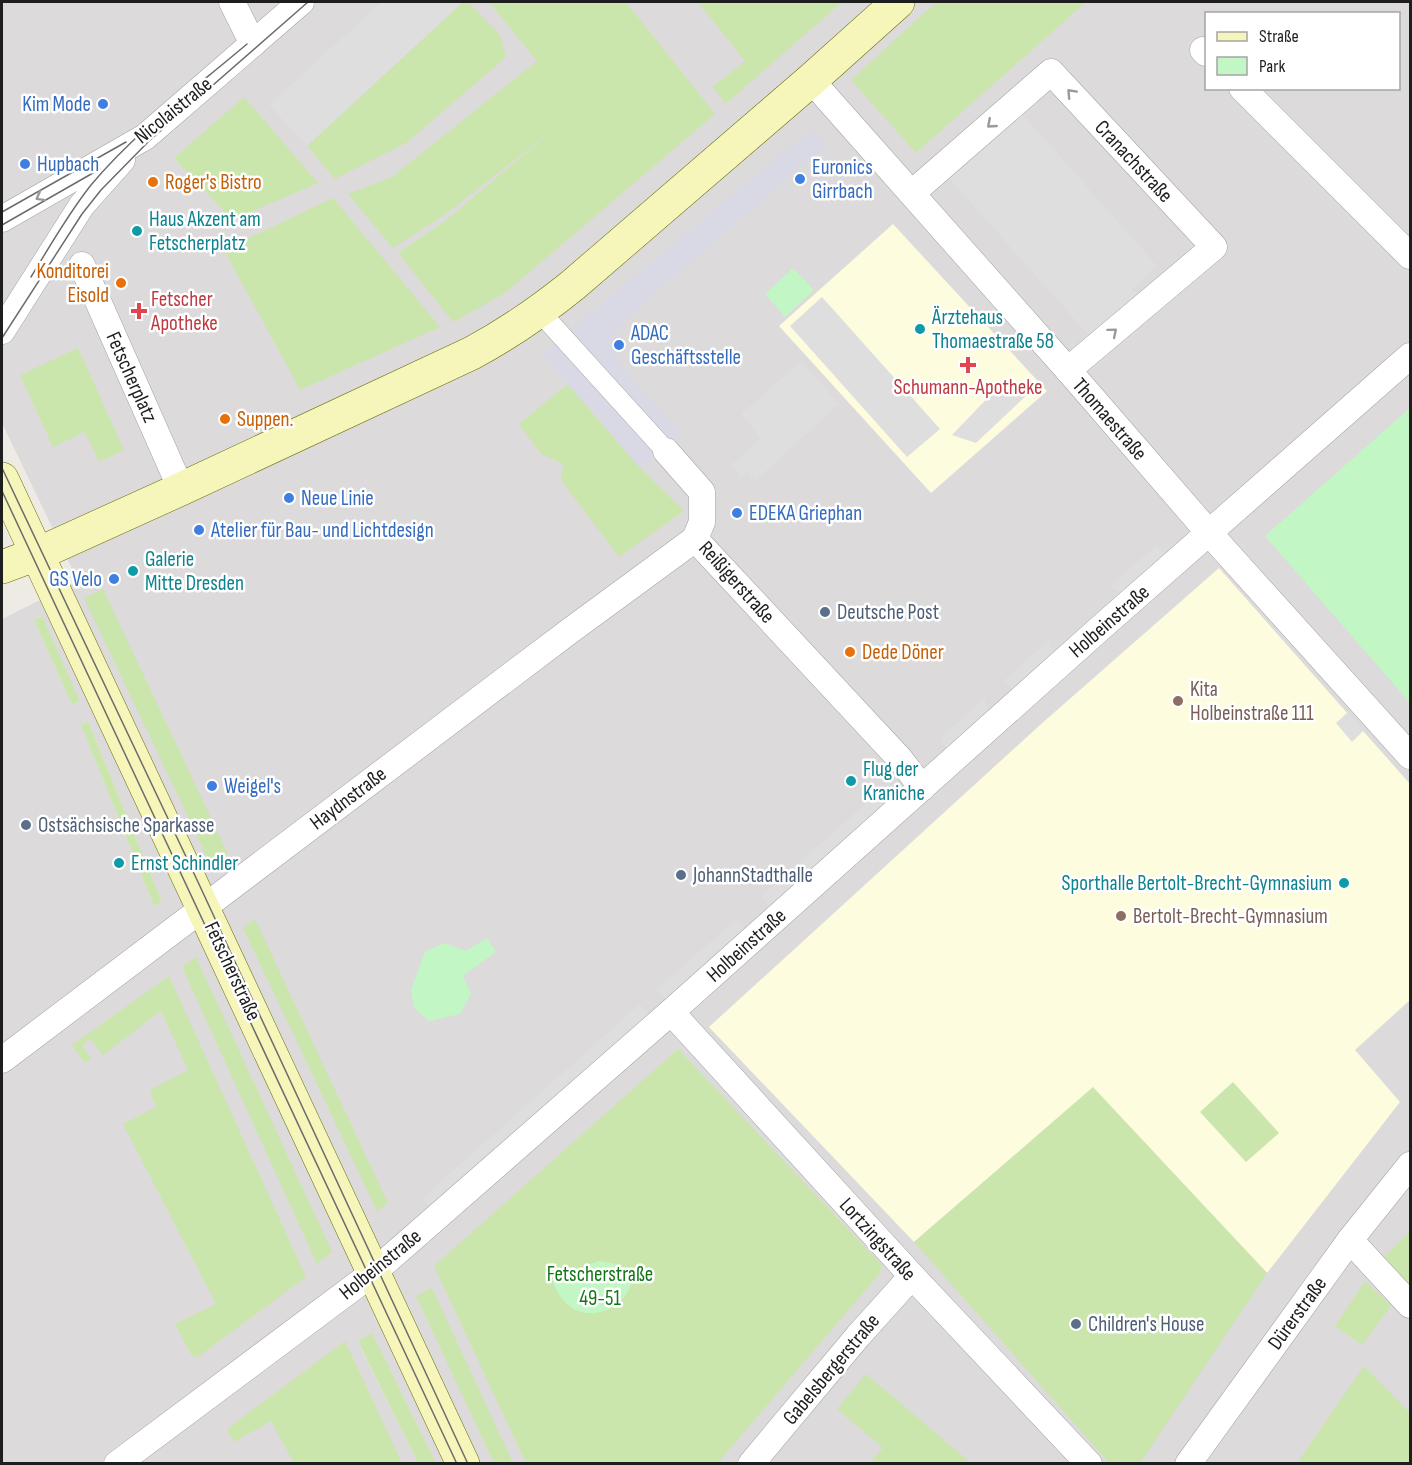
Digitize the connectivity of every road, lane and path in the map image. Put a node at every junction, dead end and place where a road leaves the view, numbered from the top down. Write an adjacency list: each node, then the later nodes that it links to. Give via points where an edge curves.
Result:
1 (232, 2): 4 (street)
2 (301, 2): 4 (street, Nicolaistraße)
3 (898, 2): 5 (main road)
4 (253, 44): 7 (street, Nicolaistraße)
5 (811, 81): 8 (street, Thomaestraße); 12 (main road)
6 (1244, 90): 10 (street)
7 (146, 137): 9 (street, Nicolaistraße, one-way to 9); 13 (street, via 82,205)
8 (912, 193): 15 (street, Thomaestraße); 15 (street, Cranachstraße, one-way to 8, via 1214,247 1051,72)
9 (2, 219)
10 (1410, 256)
11 (82, 265): 18 (street, Fetscherplatz)
12 (540, 312): 16 (street, Reißigerstraße); 18 (main road, via 472,353)
13 (2, 331)
14 (1410, 356): 19 (street, Holbeinstraße)
15 (1068, 370): 19 (street, Thomaestraße)
16 (666, 451): 20 (street, Reißigerstraße, via 702,492 702,522)
17 (2, 480): 21 (main road, Fetscherstraße)
18 (180, 489): 21 (main road)
19 (1210, 534): 23 (street, Thomaestraße); 24 (street, Holbeinstraße)
20 (695, 539): 24 (street, Reißigerstraße, via 900,759); 25 (street, Haydnstraße)
21 (37, 554): 22 (main road); 25 (main road, Fetscherstraße)
22 (2, 567)
23 (1410, 756)
24 (922, 788): 26 (street, Holbeinstraße)
25 (203, 908): 27 (street, Haydnstraße); 30 (main road, Fetscherstraße)
26 (671, 1012): 30 (street, Holbeinstraße); 31 (street, Lortzingstraße)
27 (2, 1060)
28 (1410, 1165): 29 (street, Dürerstraße)
29 (1350, 1240): 32 (street); 37 (street, Dürerstraße)
30 (374, 1272): 33 (street, Holbeinstraße); 34 (main road, Fetscherstraße)
31 (912, 1276): 35 (street, Gabelsbergerstraße); 36 (street, Lortzingstraße)
32 (1410, 1305)
33 (117, 1464)
34 (463, 1464)
35 (751, 1464)
36 (1089, 1464)
37 (1188, 1464)

